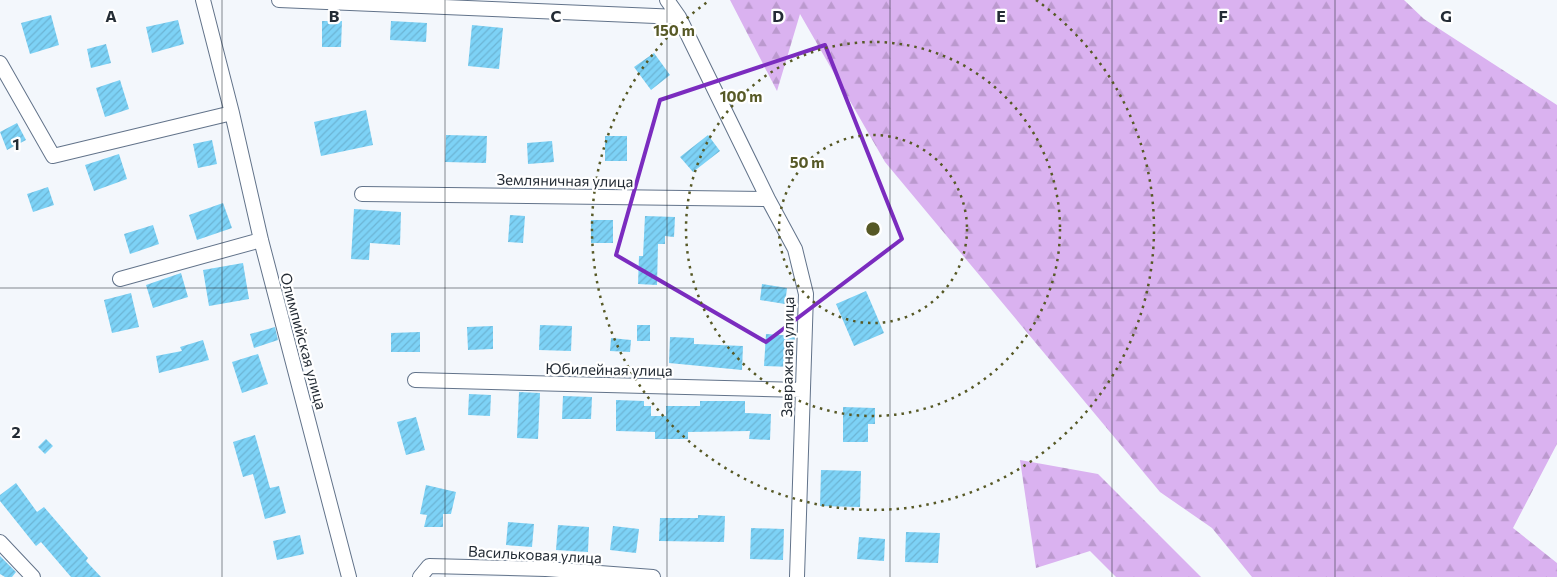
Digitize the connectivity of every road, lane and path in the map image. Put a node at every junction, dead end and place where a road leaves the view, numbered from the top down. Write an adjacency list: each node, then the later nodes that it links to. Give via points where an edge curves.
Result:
1 (203, 0): 7 (street, Олимпийская улица)
2 (279, 0): 4 (street)
3 (667, 0): 5 (street, Завражная улица)
4 (437, 3): 5 (street)
5 (679, 17): 9 (street, Завражная улица)
6 (0, 63): 7 (street, via 53,156)
7 (232, 113): 10 (street, Олимпийская улица)
8 (362, 194): 9 (street, Земляничная улица)
9 (768, 199): 13 (street, Завражная улица, via 795,249 806,294)
10 (261, 240): 11 (street); 16 (street, Олимпийская улица)
11 (120, 279)
12 (415, 380): 13 (street, Юбилейная улица)
13 (802, 390): 19 (street, Завражная улица)
14 (0, 542): 15 (street)
15 (33, 577)
16 (349, 577)
17 (420, 577): 18 (street, Васильковая улица, via 429,566 546,569)
18 (654, 577)
19 (797, 577)

